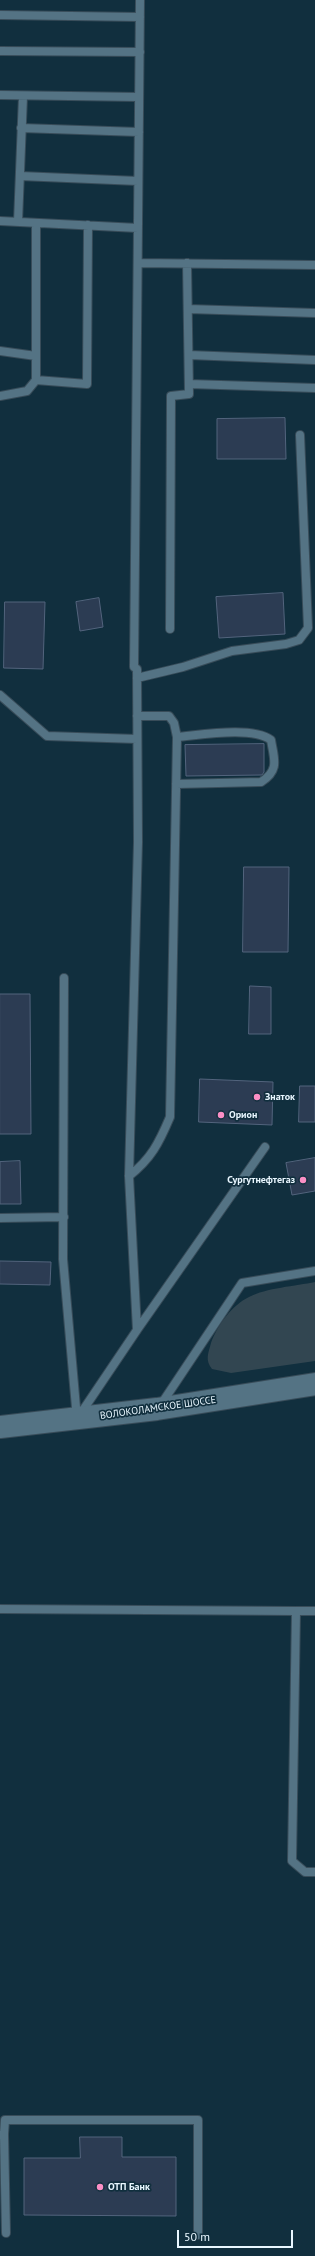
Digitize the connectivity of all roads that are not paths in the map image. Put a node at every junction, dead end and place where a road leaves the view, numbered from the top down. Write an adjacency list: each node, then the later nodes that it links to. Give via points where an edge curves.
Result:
1 (140, 0): 3 (lane)
2 (0, 15): 3 (lane)
3 (140, 17): 5 (lane)
4 (0, 51): 5 (lane)
5 (140, 52): 8 (lane)
6 (0, 96): 7 (lane)
7 (22, 96): 8 (lane); 9 (lane)
8 (139, 97): 10 (lane)
9 (22, 128): 10 (lane); 11 (lane)
10 (139, 132): 12 (lane)
11 (20, 176): 12 (lane); 14 (lane)
12 (138, 181): 17 (lane)
13 (0, 221): 14 (lane)
14 (18, 222): 15 (lane)
15 (36, 223): 16 (lane); 25 (lane)
16 (88, 225): 17 (lane); 27 (lane, via 87,384)
17 (138, 228): 18 (lane)
18 (138, 263): 19 (lane); 33 (lane, via 134,667 137,669)
19 (187, 263): 20 (lane); 21 (lane)
20 (315, 264)
21 (188, 309): 22 (lane); 24 (lane)
22 (315, 313)
23 (0, 351): 25 (lane)
24 (189, 355): 26 (lane); 28 (lane)
25 (36, 356): 27 (lane)
26 (315, 360)
27 (36, 380): 30 (lane, via 27,391)
28 (189, 384): 29 (lane); 32 (lane, via 189,394 171,396)
29 (315, 388)
30 (0, 396)
31 (300, 435): 33 (lane, via 308,628 299,640 286,644 232,651)
32 (170, 629)
33 (137, 678): 35 (lane)
34 (0, 695): 37 (lane, via 48,736)
35 (137, 716): 36 (lane, via 169,716 174,723); 37 (lane)
36 (177, 737): 38 (lane); 38 (lane, via 249,733 264,735 271,740 275,768 269,777 261,782)
37 (137, 739): 41 (lane, via 138,842)
38 (176, 784): 41 (lane, via 170,1117 157,1147 144,1164)
39 (64, 978): 42 (lane)
40 (266, 1147): 45 (lane)
41 (129, 1176): 45 (lane)
42 (64, 1217): 43 (lane); 48 (lane, via 64,1259)
43 (0, 1218)
44 (315, 1271): 47 (lane, via 242,1284)
45 (137, 1330): 48 (lane)
46 (315, 1384): 47 (main road, ВОЛОКОЛАМСКОЕ ШОССЕ)
47 (157, 1409): 48 (main road, ВОЛОКОЛАМСКОЕ ШОССЕ)
48 (77, 1419): 49 (main road, ВОЛОКОЛАМСКОЕ ШОССЕ)
49 (0, 1427)
50 (0, 1609): 51 (lane)
51 (296, 1611): 52 (lane); 53 (lane, via 292,1861 305,1872)
52 (315, 1611)
53 (315, 1872)
54 (2, 2134): 55 (lane); 56 (lane, via 5,2120 198,2120)
55 (6, 2233)
56 (198, 2235)

